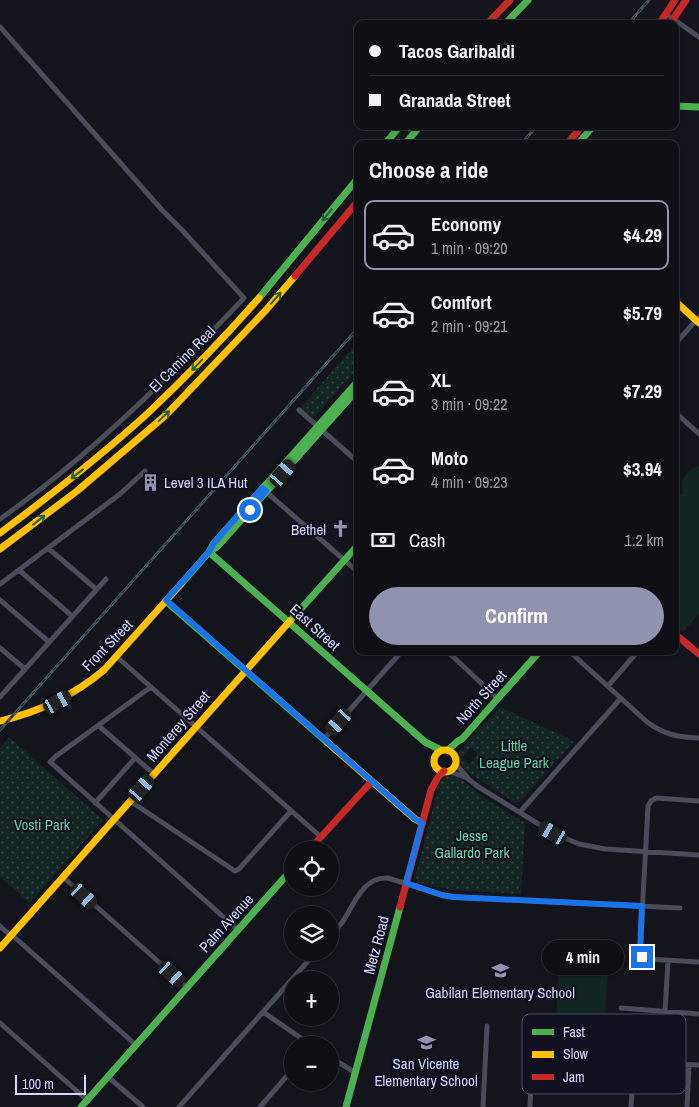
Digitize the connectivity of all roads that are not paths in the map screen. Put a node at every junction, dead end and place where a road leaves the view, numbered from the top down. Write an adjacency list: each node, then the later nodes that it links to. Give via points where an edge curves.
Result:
1 (510, 0): 6 (main road)
2 (528, 0): 7 (main road)
3 (675, 0): 5 (main road)
4 (686, 0): 10 (main road)
5 (666, 14): 8 (main road); 9 (street)
6 (492, 20)
7 (509, 20)
8 (662, 20)
9 (671, 20)
10 (673, 20)
11 (679, 25): 13 (street)
12 (0, 27): 38 (street, via 244,298 142,402 38,491)
13 (699, 37)
14 (679, 106): 15 (main road)
15 (699, 107)
16 (397, 130): 20 (main road)
17 (417, 130): 21 (main road)
18 (579, 130): 22 (main road)
19 (590, 130): 23 (main road)
20 (388, 140)
21 (408, 140)
22 (570, 140)
23 (581, 140)
24 (354, 183): 39 (main road, El Camino Real, one-way to 39, via 256,302 184,378 92,462)
25 (354, 206): 41 (main road, El Camino Real, one-way to 25, via 77,491 166,415 266,310)
26 (679, 304): 27 (main road)
27 (698, 320): 28 (street)
28 (679, 340)
29 (354, 386): 33 (main road, Front Street)
30 (354, 393): 33 (main road, Front Street)
31 (299, 410): 33 (street)
32 (679, 416): 34 (street)
33 (319, 428): 35 (street); 37 (main road, Front Street)
34 (699, 434)
35 (354, 459)
36 (145, 471): 40 (street)
37 (264, 490): 43 (main road, Front Street, via 218,546); 44 (street)
38 (0, 519)
39 (0, 533)
40 (48, 548): 46 (street); 49 (street)
41 (0, 549)
42 (354, 549): 44 (main road, Monterey Street)
43 (209, 552): 51 (main road, Front Street); 53 (main road, East Street)
44 (344, 560): 45 (street); 53 (main road, Monterey Street)
45 (354, 569)
46 (19, 570): 48 (street); 52 (street)
47 (106, 579): 49 (street)
48 (0, 584)
49 (96, 590): 52 (street)
50 (0, 600): 55 (street)
51 (166, 600): 63 (main road, Front Street); 65 (main road)
52 (72, 616): 55 (street)
53 (289, 622): 65 (main road, Monterey Street); 68 (main road, East Street)
54 (679, 637): 57 (main road)
55 (49, 642): 64 (street)
56 (0, 648): 64 (street)
57 (699, 654)
58 (398, 655): 68 (street)
59 (451, 655): 71 (street)
60 (536, 655): 71 (main road, North Street)
61 (573, 655): 66 (street)
62 (635, 655): 66 (street)
63 (117, 657): 67 (street); 72 (main road, Front Street, via 93,680 64,698 37,711)
64 (25, 669): 69 (street)
65 (245, 671): 74 (main road, Monterey Street); 76 (main road)
66 (608, 686): 70 (street)
67 (151, 687): 73 (street); 74 (street)
68 (366, 691): 76 (street); 77 (main road, East Street)
69 (1, 695)
70 (621, 698): 75 (street, via 658,730 684,738); 91 (street)
71 (498, 699): 78 (main road, North Street)
72 (0, 721)
73 (99, 726): 79 (street); 89 (street, via 50,762)
74 (196, 726): 83 (main road, Monterey Street); 90 (street)
75 (699, 738)
76 (324, 739): 85 (main road)
77 (425, 742): 78 (main road, East Street); 80 (main road, East Street)
78 (448, 752): 80 (main road, via 436,753); 81 (main road)
79 (136, 758): 83 (street); 89 (street)
80 (434, 760): 82 (main road, via 439,770); 86 (main road, Metz Road)
81 (455, 763): 82 (main road); 84 (street)
82 (446, 771): 84 (street); 86 (main road, Metz Road, via 438,777)
83 (154, 774): 88 (main road, Monterey Street)
84 (467, 778): 91 (street)
85 (372, 781): 93 (main road); 94 (main road)
86 (431, 790): 93 (main road, Metz Road)
87 (699, 800): 96 (street, via 656,798 651,801)
88 (130, 801): 90 (street, via 235,871); 92 (main road, Monterey Street)
89 (95, 803): 92 (street)
90 (291, 811): 94 (street)
91 (520, 812): 96 (street, via 553,833 579,844 605,850)
92 (114, 819): 98 (main road, Monterey Street); 105 (street)
93 (422, 823): 100 (main road, Metz Road)
94 (321, 838): 95 (main road)
95 (318, 841)
96 (645, 852): 97 (street); 101 (street)
97 (699, 855)
98 (63, 877): 106 (main road, Monterey Street); 111 (street)
99 (284, 878): 105 (main road, Palm Avenue)
100 (406, 883): 101 (street, via 453,897); 104 (street, via 384,878 371,882 357,897); 124 (main road, Metz Road)
101 (642, 906): 102 (street); 109 (street, via 642,957)
102 (680, 908)
103 (0, 926): 106 (street)
104 (339, 926)
105 (238, 930): 111 (main road, Palm Avenue)
106 (11, 935): 107 (main road, Monterey Street); 119 (street)
107 (0, 948)
108 (308, 961): 113 (street)
109 (668, 961): 110 (street); 114 (street)
110 (699, 962)
111 (187, 987): 119 (main road, Palm Avenue)
112 (621, 1008): 114 (street)
113 (263, 1012): 118 (street); 132 (street)
114 (665, 1012): 115 (street)
115 (699, 1014)
116 (0, 1022): 129 (street)
117 (487, 1026): 135 (street)
118 (298, 1036)
119 (136, 1044): 125 (main road, Palm Avenue)
120 (339, 1063): 124 (street)
121 (686, 1065): 122 (street)
122 (689, 1065): 123 (street); 138 (street)
123 (699, 1065)
124 (356, 1073): 134 (main road, Metz Road)
125 (108, 1077): 129 (main road, Palm Avenue); 131 (street)
126 (284, 1079): 133 (street)
127 (531, 1094): 136 (street)
128 (632, 1094): 137 (street)
129 (87, 1100): 130 (main road, Palm Avenue)
130 (81, 1107)
131 (143, 1107)
132 (179, 1107)
133 (260, 1107)
134 (346, 1107)
135 (483, 1107)
136 (530, 1107)
137 (631, 1107)
138 (687, 1107)

